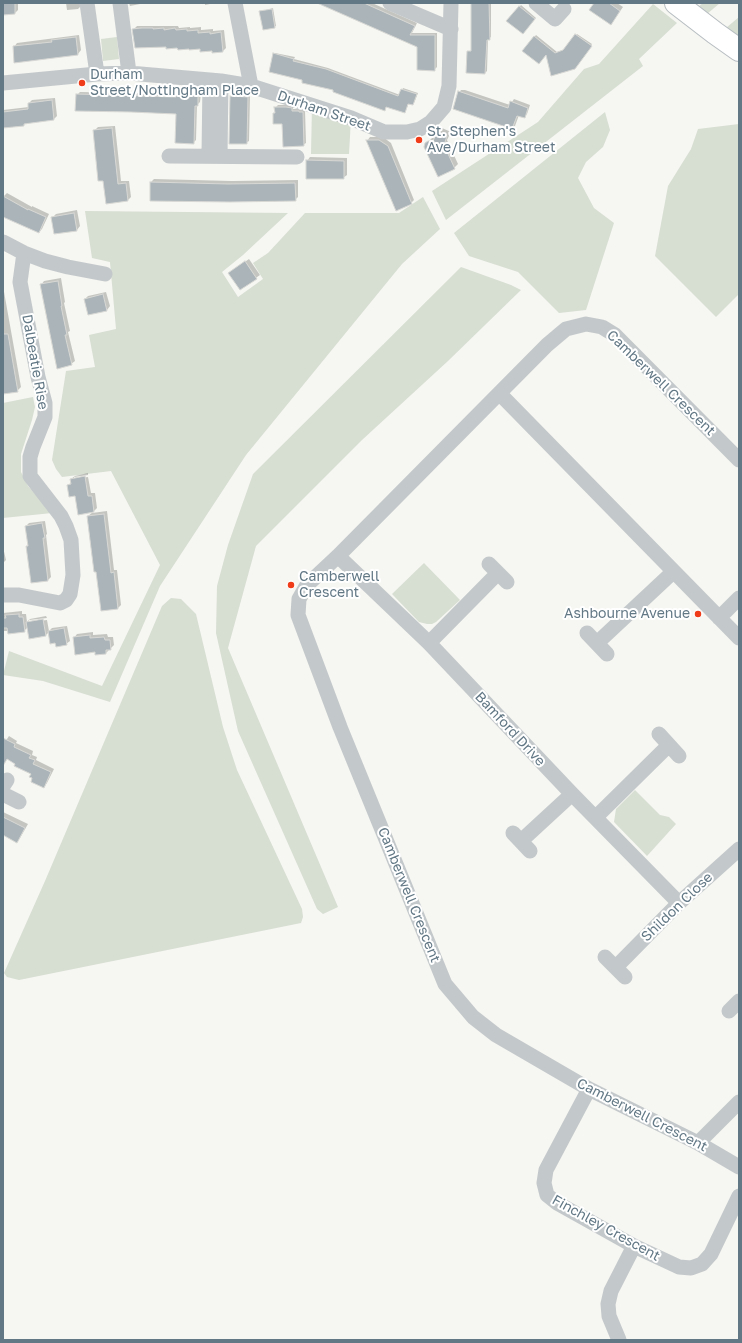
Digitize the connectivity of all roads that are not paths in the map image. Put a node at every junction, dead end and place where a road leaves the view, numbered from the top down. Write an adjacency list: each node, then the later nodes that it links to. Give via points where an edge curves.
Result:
1 (87, 3): 12 (street)
2 (120, 3): 11 (street)
3 (235, 3): 15 (street)
4 (390, 3): 9 (street)
5 (451, 3): 9 (street, Durham Street)
6 (536, 3): 8 (street)
7 (684, 9): 10 (main road)
8 (556, 18)
9 (450, 29): 15 (street, Durham Street, via 449,86 444,107 431,122 420,129 384,132 351,118)
10 (739, 50)
11 (129, 73): 12 (street, Durham Street); 13 (street, Durham Street)
12 (97, 74): 14 (street, Durham Street)
13 (216, 81): 15 (street, Durham Street); 17 (street)
14 (3, 83)
15 (251, 86)
16 (169, 156): 17 (street)
17 (214, 156): 18 (street)
18 (298, 157)
19 (3, 242): 20 (street)
20 (24, 253): 21 (street, via 68,267); 27 (street, Dalbeatie Rise, via 20,282 45,403 45,417 32,447 30,476 61,516 71,540 73,576 70,594 60,603 19,595)
21 (105, 274)
22 (500, 394): 23 (street, Camberwell Crescent, via 566,329 586,324 602,327 615,335); 24 (street, Camberwell Crescent); 25 (street)
23 (739, 460)
24 (338, 556): 31 (street, Bamford Drive); 44 (street, Camberwell Crescent, via 307,585 299,599 298,615 343,734 445,984 473,1017 496,1035)
25 (674, 572): 29 (street); 32 (street)
26 (498, 573): 31 (street)
27 (3, 595)
28 (739, 598): 29 (street)
29 (719, 618): 30 (street)
30 (739, 638)
31 (429, 643): 37 (street, Bamford Drive)
32 (597, 643)
33 (658, 734): 34 (street)
34 (669, 745): 35 (street); 39 (street)
35 (679, 756)
36 (4, 787): 38 (street)
37 (572, 794): 39 (street, Bamford Drive); 40 (street)
38 (19, 802)
39 (596, 817): 42 (street, Bamford Drive)
40 (521, 841)
41 (739, 849): 42 (street, Shildon Close)
42 (679, 903): 43 (street, Shildon Close, via 620,972)
43 (605, 957)
44 (589, 1089): 46 (street, Camberwell Crescent); 49 (street, Finchley Crescent, via 546,1170 544,1183 547,1195)
45 (739, 1102): 46 (street)
46 (698, 1143): 47 (street, Camberwell Crescent)
47 (739, 1167)
48 (739, 1196): 49 (street, Finchley Crescent, via 712,1254 702,1264 679,1268)
49 (634, 1246): 50 (street, via 611,1291 608,1304 609,1316)
50 (619, 1340)

